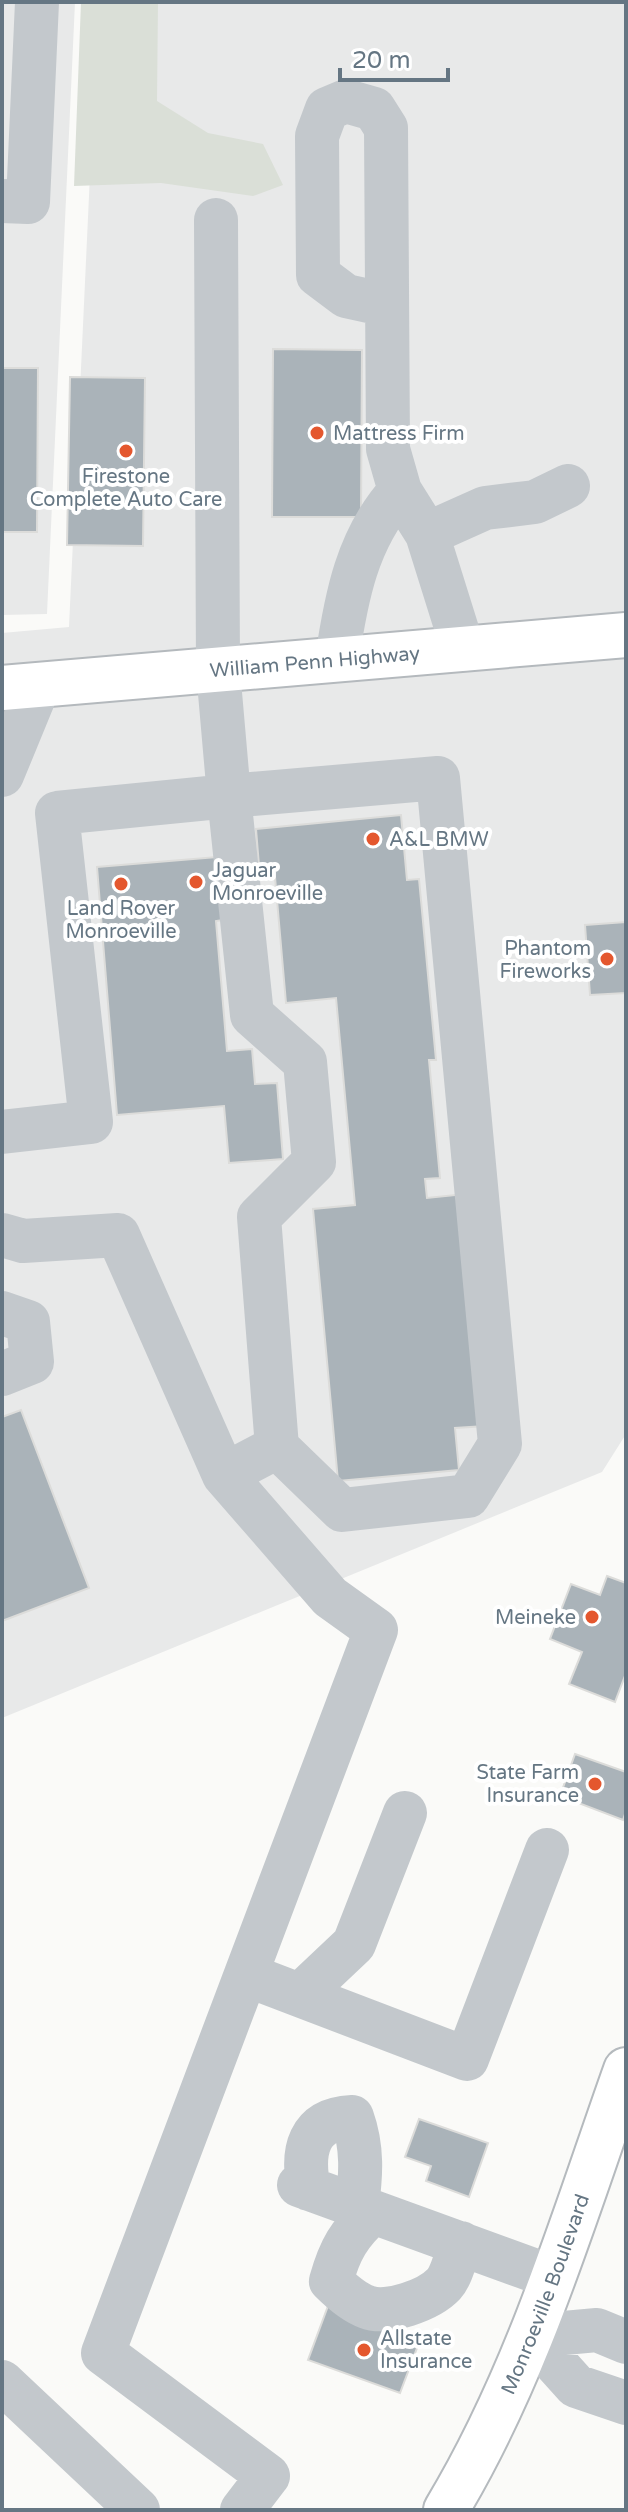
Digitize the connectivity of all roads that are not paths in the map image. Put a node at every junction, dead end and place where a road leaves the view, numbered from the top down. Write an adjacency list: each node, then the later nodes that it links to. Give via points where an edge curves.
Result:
1 (37, 2): 2 (street, via 28,202)
2 (2, 201)
3 (216, 220): 11 (street)
4 (387, 305): 6 (street, via 388,449)
5 (568, 486): 7 (street, via 535,502 485,508)
6 (400, 491): 7 (street); 10 (street, via 381,512 365,546 347,594)
7 (427, 534): 9 (street)
8 (626, 635): 9 (main road, William Penn Highway)
9 (463, 649): 10 (main road, William Penn Highway)
10 (337, 659): 11 (main road, William Penn Highway)
11 (218, 670): 12 (main road, William Penn Highway); 14 (street)
12 (20, 686): 13 (street)
13 (2, 775)
14 (229, 796): 15 (street, via 57,813 91,1122); 19 (street, via 252,1015 305,1062 314,1162 259,1217); 19 (street, via 438,778 500,1444 468,1496 342,1510)
15 (2, 1132)
16 (2, 1235): 20 (street, via 23,1241 118,1235)
17 (2, 1313): 18 (street, via 28,1322 32,1362)
18 (2, 1374)
19 (277, 1447): 20 (street)
20 (224, 1475): 23 (street, via 330,1597 376,1630)
21 (405, 1813): 24 (street, via 354,1944)
22 (547, 1850): 24 (street, via 467,2059)
23 (247, 1975): 24 (street); 34 (street, via 103,2353 268,2476)
24 (300, 1995)
25 (626, 2070): 28 (main road, Monroeville Boulevard)
26 (365, 2209): 26 (street, via 304,2187 308,2149 317,2127 335,2118 352,2117 359,2138); 27 (street); 27 (street, via 349,2233 331,2281 369,2309 397,2307 434,2292 446,2283)
27 (461, 2243): 28 (street)
28 (552, 2277): 29 (main road, Monroeville Boulevard)
29 (531, 2336): 30 (street, via 597,2330); 32 (street, via 576,2386); 35 (main road, Monroeville Boulevard, via 495,2420)
30 (626, 2342)
31 (2, 2382): 33 (street)
32 (626, 2403)
33 (138, 2510)
34 (242, 2510)
35 (446, 2510)

